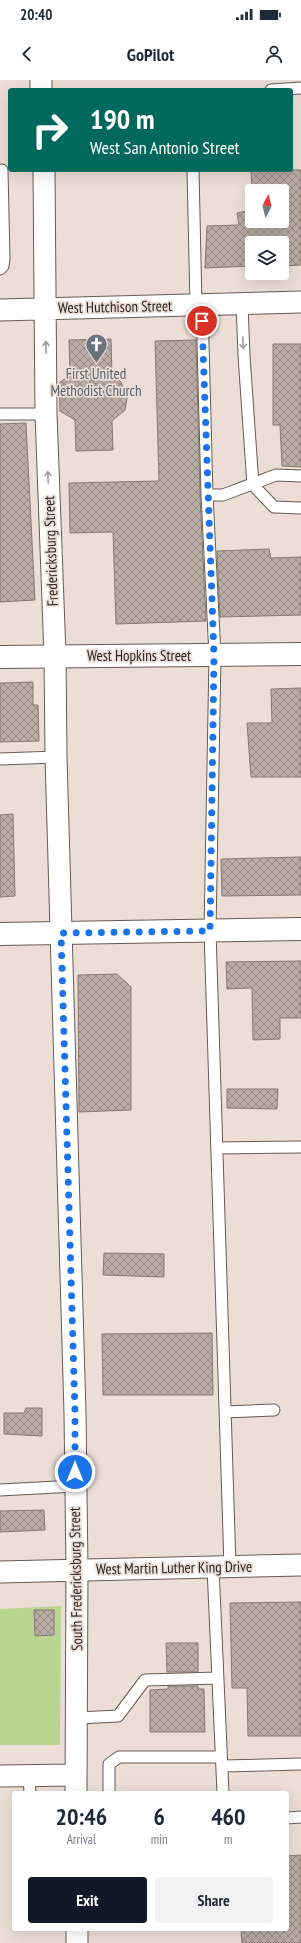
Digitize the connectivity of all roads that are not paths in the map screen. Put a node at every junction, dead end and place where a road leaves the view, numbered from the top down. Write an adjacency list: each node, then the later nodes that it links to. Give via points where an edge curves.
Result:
1 (4, 170): 4 (lane, via 4,259)
2 (44, 172): 8 (street, Fredericksburg Street)
3 (193, 172): 7 (lane)
4 (0, 269)
5 (301, 302): 6 (street, West Hutchison Street)
6 (242, 304): 7 (street, West Hutchison Street); 13 (lane, one-way to 13)
7 (199, 305): 8 (street, West Hutchison Street); 14 (lane)
8 (46, 309): 9 (street, West Hutchison Street); 11 (street, Fredericksburg Street, one-way to 8)
9 (0, 310)
10 (0, 414): 11 (lane)
11 (46, 414): 17 (street, Fredericksburg Street, one-way to 11)
12 (301, 476): 13 (lane, via 276,475)
13 (253, 485): 14 (lane, via 223,495); 15 (lane, via 274,507)
14 (207, 495): 18 (lane)
15 (301, 508)
16 (301, 654): 18 (street, West Hopkins Street)
17 (55, 655): 18 (street, West Hopkins Street); 19 (street, West Hopkins Street); 20 (street, Fredericksburg Street)
18 (214, 656): 23 (lane)
19 (0, 657)
20 (56, 757): 21 (lane); 24 (street, Fredericksburg Street)
21 (0, 759)
22 (301, 929): 23 (street)
23 (210, 931): 24 (street); 27 (lane)
24 (61, 933): 25 (street); 30 (street, South Fredericksburg Street)
25 (0, 934)
26 (301, 1147): 27 (lane)
27 (217, 1148): 29 (lane)
28 (274, 1410): 29 (lane)
29 (225, 1412): 33 (lane)
30 (75, 1486): 31 (lane); 34 (street, South Fredericksburg Street)
31 (0, 1490)
32 (301, 1565): 33 (street, West Martin Luther King Drive)
33 (221, 1567): 34 (street, West Martin Luther King Drive); 36 (lane)
34 (77, 1570): 35 (street, West Martin Luther King Drive); 37 (street, South Fredericksburg Street)
35 (0, 1572)
36 (218, 1678): 37 (lane, via 145,1680 118,1716); 38 (lane)
37 (78, 1718): 42 (street, South Fredericksburg Street)
38 (221, 1761): 39 (lane); 43 (lane, via 119,1757 109,1764); 44 (lane)
39 (301, 1764)
40 (0, 1776): 41 (street)
41 (30, 1784): 42 (street)
42 (76, 1784)
43 (110, 1791)
44 (223, 1791)
45 (301, 1817): 46 (lane)
46 (289, 1818)
47 (77, 1931): 48 (street)
48 (77, 1943)

